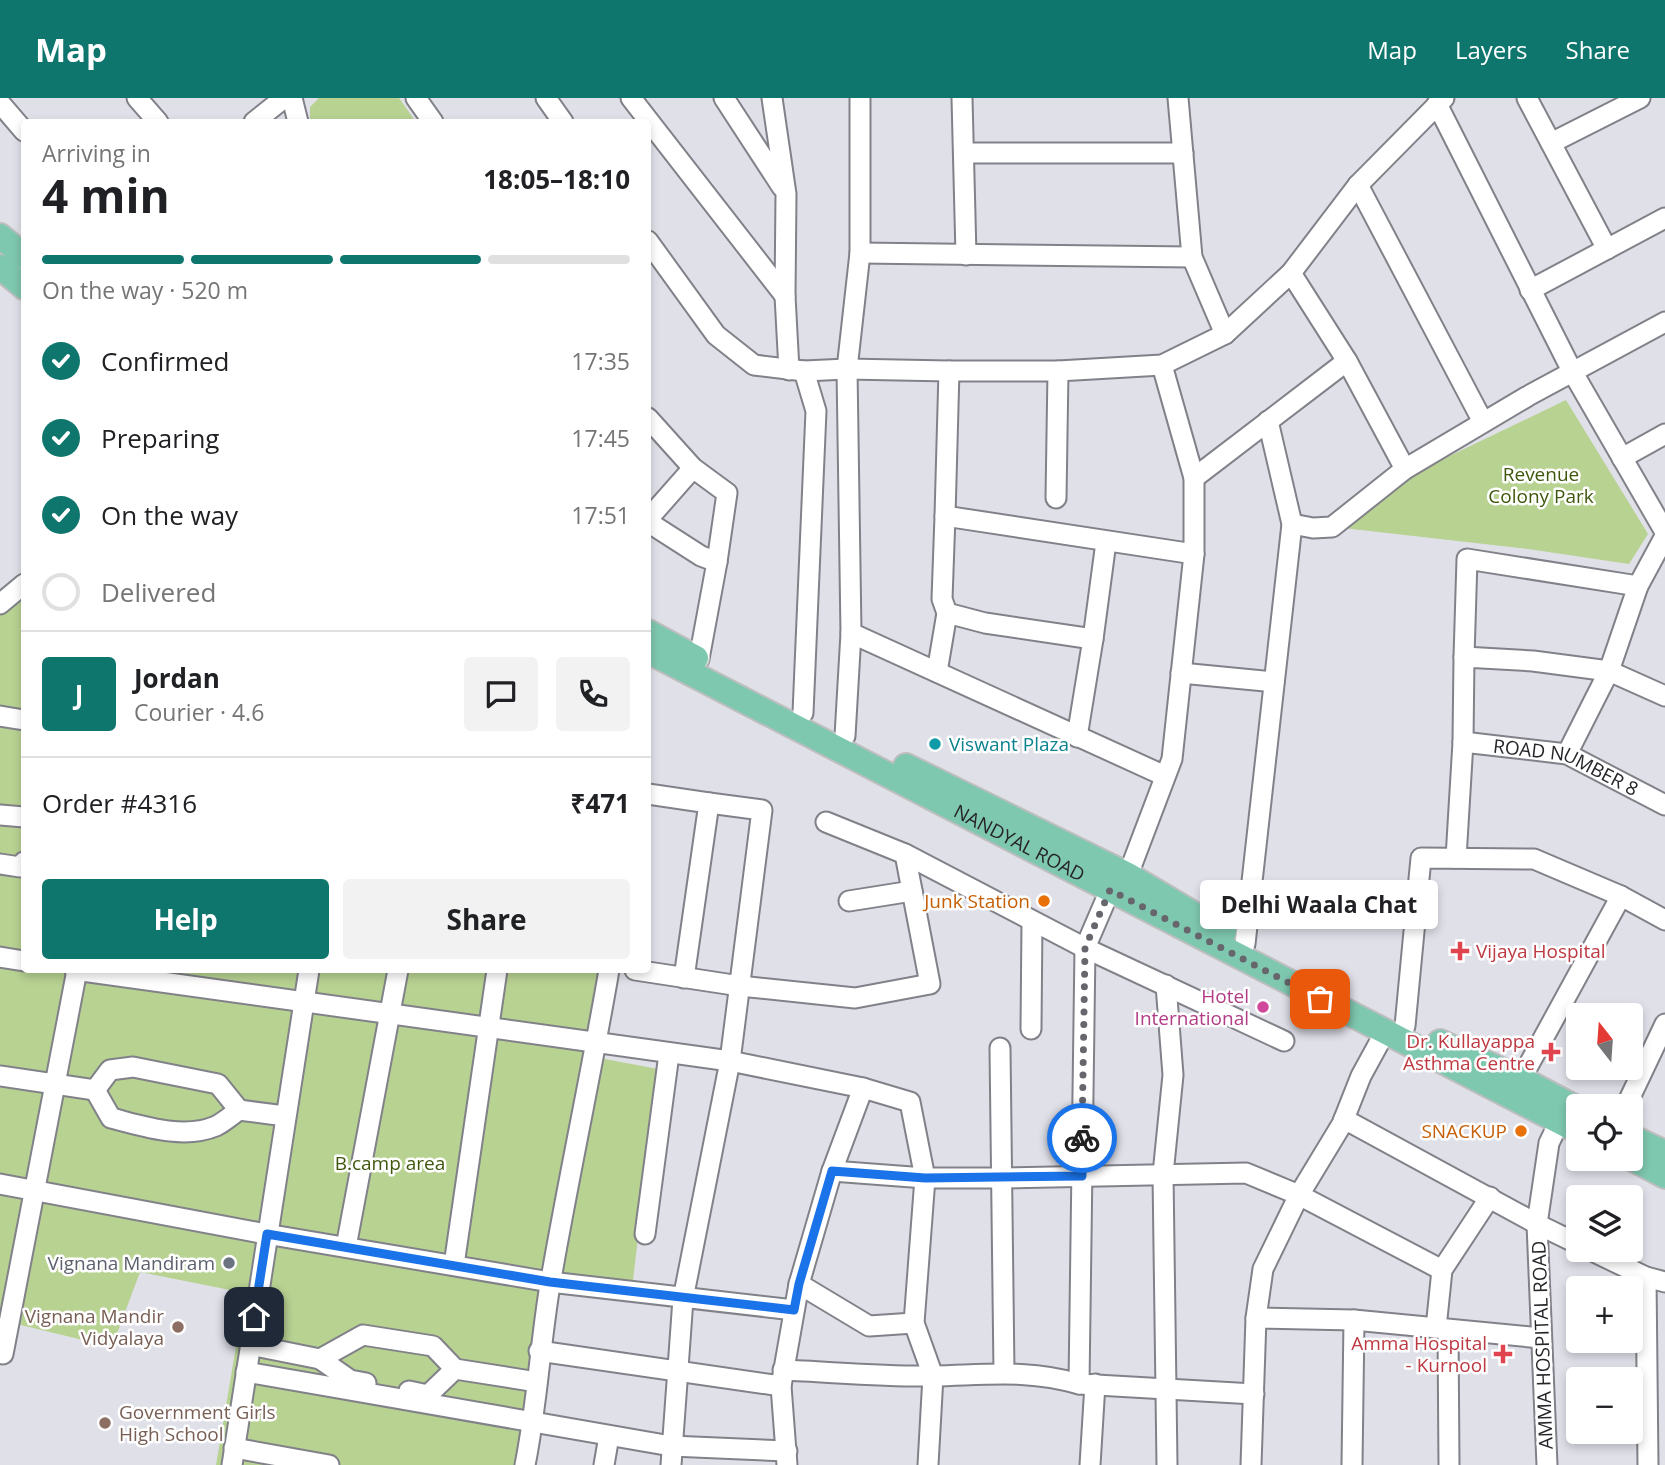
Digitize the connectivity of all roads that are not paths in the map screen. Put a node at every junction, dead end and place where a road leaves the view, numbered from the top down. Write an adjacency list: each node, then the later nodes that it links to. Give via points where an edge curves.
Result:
1 (137, 98): 16 (street)
2 (284, 98): 17 (street)
3 (292, 98): 18 (street)
4 (416, 98): 19 (street)
5 (546, 98): 20 (street)
6 (631, 98): 21 (street)
7 (724, 98): 28 (street)
8 (772, 98): 28 (street)
9 (860, 98): 32 (street)
10 (962, 98): 25 (street)
11 (1178, 98): 26 (street)
12 (1527, 98): 24 (street)
13 (1640, 98): 24 (street)
14 (1441, 101): 27 (street); 40 (street)
15 (0, 103): 23 (street)
16 (155, 119)
17 (258, 119)
18 (297, 119)
19 (431, 119)
20 (561, 119)
21 (647, 119)
22 (651, 124): 41 (street)
23 (21, 128)
24 (1551, 143): 31 (street)
25 (964, 153): 26 (street); 34 (street)
26 (1182, 153): 35 (street)
27 (1358, 184): 38 (street); 53 (street)
28 (786, 194): 41 (street)
29 (1665, 218): 31 (street)
30 (0, 236): 33 (main road)
31 (1607, 249): 40 (street)
32 (860, 253): 34 (street); 46 (street)
33 (21, 254)
34 (966, 255): 35 (street)
35 (1192, 257): 43 (street)
36 (653, 262): 47 (street, via 716,335 754,365)
37 (0, 267): 39 (main road)
38 (1291, 273): 43 (street); 44 (street)
39 (21, 284)
40 (1530, 289): 50 (street)
41 (785, 296): 47 (street)
42 (1665, 322): 50 (street)
43 (1226, 334): 45 (street)
44 (1347, 361): 52 (street); 57 (street)
45 (1163, 365): 49 (street); 58 (street)
46 (847, 369): 47 (street); 48 (street); 72 (street)
47 (797, 371): 83 (street, via 816,411)
48 (949, 371): 49 (street); 60 (street)
49 (1058, 371): 59 (street)
50 (1572, 371): 53 (street); 55 (street)
51 (651, 421): 56 (street)
52 (1268, 421): 58 (street); 63 (street)
53 (1483, 422): 57 (street)
54 (1665, 434): 55 (street)
55 (1622, 458): 64 (street)
56 (693, 468): 61 (street); 67 (street, via 727,493)
57 (1405, 469): 63 (street, via 1332,527)
58 (1194, 478): 66 (street)
59 (1056, 498)
60 (945, 516): 65 (street); 71 (street, via 942,599)
61 (651, 517)
62 (651, 522): 67 (street)
63 (1292, 524): 81 (street)
64 (1665, 534): 69 (street)
65 (1105, 542): 66 (street); 74 (street)
66 (1194, 554): 80 (street)
67 (717, 562): 77 (street)
68 (21, 586): 70 (street)
69 (1638, 586): 76 (street, via 1467,559); 78 (street)
70 (0, 604)
71 (947, 613): 74 (street); 79 (street)
72 (851, 633): 79 (street); 86 (street)
73 (651, 634): 77 (main road, NANDYAL ROAD)
74 (1093, 639): 87 (street)
75 (651, 652): 101 (main road, NANDYAL ROAD)
76 (1464, 657): 78 (street); 88 (street)
77 (699, 659): 83 (main road, NANDYAL ROAD)
78 (1609, 671): 82 (street); 89 (street)
79 (937, 672): 87 (street)
80 (1181, 673): 81 (street); 90 (street)
81 (1274, 682): 107 (street)
82 (1665, 696)
83 (803, 713): 86 (main road, NANDYAL ROAD)
84 (0, 716): 85 (street)
85 (21, 720)
86 (845, 736): 101 (main road, NANDYAL ROAD)
87 (1077, 737): 90 (street)
88 (1463, 742): 89 (street, ROAD NUMBER 8); 98 (street)
89 (1567, 754): 93 (street, ROAD NUMBER 8)
90 (1166, 776): 101 (street)
91 (651, 794): 92 (street)
92 (709, 803): 118 (street); 120 (street, via 762,810)
93 (1665, 805)
94 (0, 815): 95 (street)
95 (21, 817)
96 (826, 822): 97 (street)
97 (905, 854): 102 (street); 106 (street)
98 (1456, 858): 103 (street, via 1534,859); 126 (street, via 1421,858)
99 (0, 864): 100 (street)
100 (21, 865)
101 (1119, 883): 107 (main road, NANDYAL ROAD); 108 (street); 126 (main road, NANDYAL ROAD)
102 (912, 891): 104 (street); 120 (street, via 930,984 855,998)
103 (1621, 896): 105 (street); 133 (street)
104 (849, 901)
105 (1665, 920)
106 (1032, 921): 108 (street); 125 (street)
107 (1245, 944): 126 (main road, NANDYAL ROAD)
108 (1085, 948): 119 (street); 149 (street)
109 (0, 957): 110 (street)
110 (21, 960)
111 (75, 973): 134 (street)
112 (97, 973): 121 (street)
113 (308, 973): 121 (street)
114 (398, 973): 122 (street)
115 (497, 973): 124 (street)
116 (608, 973): 128 (street)
117 (651, 973): 118 (street)
118 (684, 978): 120 (street)
119 (1166, 985): 127 (street); 148 (street, via 1173,1075)
120 (740, 986): 131 (street)
121 (303, 1002): 122 (street); 141 (street)
122 (391, 1014): 124 (street); 161 (street)
123 (1665, 1024): 137 (street)
124 (488, 1028): 128 (street); 163 (street)
125 (1031, 1029)
126 (1395, 1029): 133 (main road, NANDYAL ROAD); 140 (main road, NANDYAL ROAD); 142 (street, via 1362,1076)
127 (1284, 1041)
128 (596, 1043): 130 (street); 166 (street)
129 (1000, 1048): 152 (street)
130 (668, 1054): 131 (street); 159 (street)
131 (730, 1061): 135 (street); 168 (street)
132 (0, 1076): 134 (street)
133 (1521, 1079): 139 (main road, NANDYAL ROAD)
134 (55, 1084): 136 (street); 154 (street)
135 (863, 1088): 147 (street); 151 (street, via 910,1102)
136 (95, 1090): 138 (street, via 111,1118 176,1131 216,1126); 138 (street, via 110,1070 133,1067 218,1084)
137 (1632, 1094)
138 (239, 1110): 141 (street)
139 (1566, 1112)
140 (1566, 1114)
141 (285, 1116): 158 (street)
142 (1344, 1119): 155 (street); 156 (street)
143 (1566, 1122): 157 (street, AMMA HOSPITAL ROAD, via 1549,1143)
144 (1643, 1143): 145 (main road)
145 (1665, 1153)
146 (1643, 1164): 150 (main road)
147 (832, 1171): 151 (street); 167 (street)
148 (1164, 1174): 149 (street); 155 (street, via 1245,1173); 187 (street)
149 (1082, 1176): 152 (street); 186 (street)
150 (1665, 1176)
151 (925, 1178): 152 (street); 172 (street)
152 (1000, 1178): 182 (street)
153 (0, 1184): 154 (street)
154 (36, 1190): 158 (street); 177 (street)
155 (1299, 1195): 164 (street); 170 (street, via 1264,1269)
156 (1490, 1197): 157 (street); 164 (street)
157 (1537, 1224): 160 (street); 174 (street, AMMA HOSPITAL ROAD)
158 (267, 1234): 161 (street); 175 (street)
159 (645, 1234)
160 (1566, 1238)
161 (346, 1247): 163 (street)
162 (1617, 1262): 165 (street)
163 (454, 1265): 166 (street)
164 (1442, 1269): 173 (street)
165 (1656, 1279): 204 (street)
166 (550, 1282): 168 (street); 176 (street)
167 (799, 1284): 169 (street); 172 (street, via 869,1326)
168 (682, 1299): 169 (street); 181 (street)
169 (794, 1310): 184 (street)
170 (1256, 1318): 171 (street); 188 (street)
171 (1354, 1320): 173 (street); 201 (street)
172 (914, 1323): 183 (street)
173 (1442, 1329): 174 (street); 202 (street)
174 (1541, 1338): 203 (street, AMMA HOSPITAL ROAD)
175 (250, 1345): 178 (street); 180 (street)
176 (539, 1351): 181 (street); 185 (street)
177 (3, 1354)
178 (320, 1359): 179 (street, via 363,1335 433,1346); 179 (street, via 350,1380 428,1395)
179 (455, 1369): 185 (street)
180 (246, 1372): 189 (street); 192 (street)
181 (678, 1372): 184 (street); 191 (street)
182 (1004, 1373): 183 (street); 186 (street)
183 (933, 1376): 184 (street); 197 (street)
184 (782, 1378): 193 (street)
185 (537, 1382): 189 (street)
186 (1087, 1384): 187 (street); 198 (street)
187 (1165, 1389): 188 (street); 199 (street)
188 (1254, 1394): 200 (street)
189 (533, 1423): 190 (street); 195 (street)
190 (609, 1436): 191 (street); 196 (street)
191 (671, 1455): 193 (street)
192 (233, 1457): 194 (street)
193 (787, 1458)
194 (329, 1465)
195 (525, 1465)
196 (604, 1465)
197 (928, 1465)
198 (1090, 1465)
199 (1167, 1465)
200 (1251, 1465)
201 (1352, 1465)
202 (1449, 1465)
203 (1547, 1465)
204 (1648, 1465)

